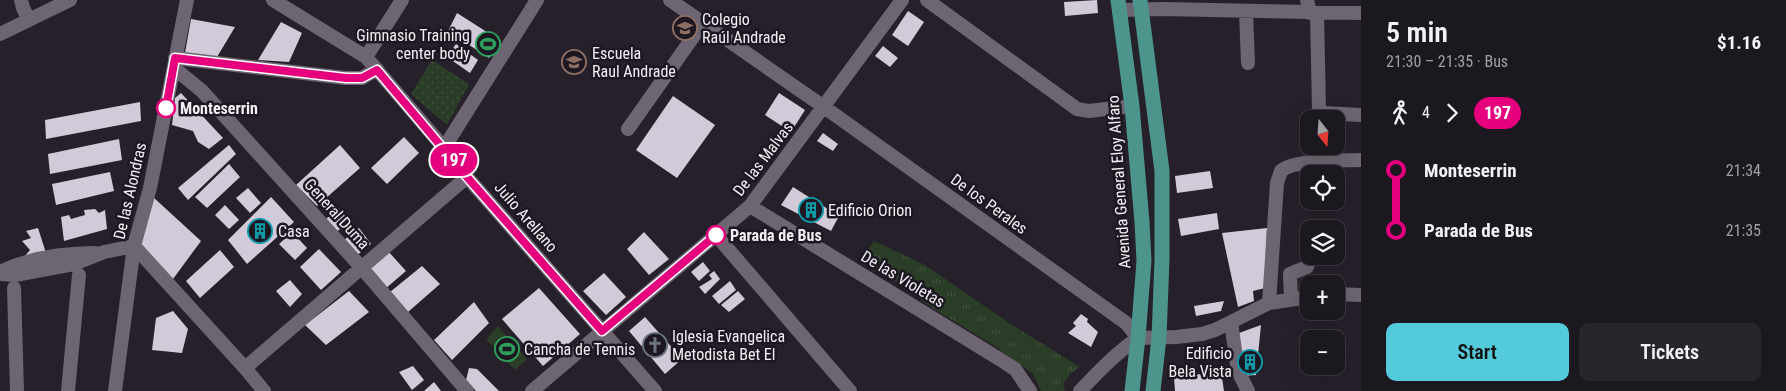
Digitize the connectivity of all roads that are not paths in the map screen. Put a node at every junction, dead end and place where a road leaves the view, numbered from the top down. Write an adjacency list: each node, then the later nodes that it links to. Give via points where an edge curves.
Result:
1 (21, 0): 15 (street)
2 (70, 0): 15 (street)
3 (187, 0): 19 (street, De las Alondras)
4 (273, 0): 18 (street, Julio Arellano)
5 (402, 0): 18 (street)
6 (537, 0): 26 (street)
7 (670, 0): 16 (street, De los Perales)
8 (902, 0): 23 (street, De las Malvas)
9 (927, 0): 22 (street, via 1077,109)
10 (1119, 5): 11 (street); 22 (main road, Avenida General Eloy Alfaro)
11 (1140, 5): 12 (street); 45 (main road, via 1162,171)
12 (1238, 8): 13 (street); 20 (street)
13 (1311, 8): 14 (street); 24 (street, via 1318,107 1323,114)
14 (1361, 13)
15 (30, 20): 17 (street)
16 (703, 23): 23 (street, De los Perales); 25 (street)
17 (0, 34)
18 (366, 57): 21 (street, Julio Arellano)
19 (174, 63): 21 (street, via 346,78 362,78); 31 (street, De las Alondras, via 150,188); 33 (street, General Duma)
20 (1248, 63)
21 (377, 70): 26 (street, Julio Arellano)
22 (1132, 106): 44 (main road, Avenida General Eloy Alfaro, via 1144,261)
23 (824, 107): 29 (street, De las Malvas); 44 (street, De los Perales, via 1126,323)
24 (1361, 115)
25 (628, 129)
26 (444, 148): 28 (street, Julio Arellano)
27 (1361, 160): 41 (street, via 1302,163 1280,170)
28 (467, 177): 33 (street); 43 (street, Julio Arellano)
29 (750, 206): 30 (street, De las Malvas); 55 (street, De las Violetas, via 1001,360 1015,370)
30 (716, 235): 43 (street, De las Malvas); 54 (street)
31 (134, 246): 34 (street, via 14,265); 46 (street); 49 (street, De las Alondras)
32 (1308, 265): 40 (street, via 1290,274)
33 (361, 267): 46 (street); 51 (street, General Duma)
34 (0, 273)
35 (79, 275): 48 (street)
36 (14, 288): 47 (street)
37 (1345, 294): 38 (street)
38 (1361, 295)
39 (1300, 298): 40 (street)
40 (1291, 299): 41 (street)
41 (1269, 303): 42 (street)
42 (1231, 322): 45 (street, via 1202,334); 59 (street, via 1238,371)
43 (602, 331): 52 (street, De las Malvas); 53 (street, Julio Arellano)
44 (1138, 338): 45 (street); 56 (street, via 1122,349); 57 (main road, Avenida General Eloy Alfaro)
45 (1159, 338): 58 (main road)
46 (245, 368): 50 (street)
47 (17, 391)
48 (68, 391)
49 (116, 391)
50 (264, 391)
51 (467, 391)
52 (532, 391)
53 (655, 391)
54 (850, 391)
55 (1030, 391)
56 (1080, 391)
57 (1132, 391)
58 (1153, 391)
59 (1248, 391)

